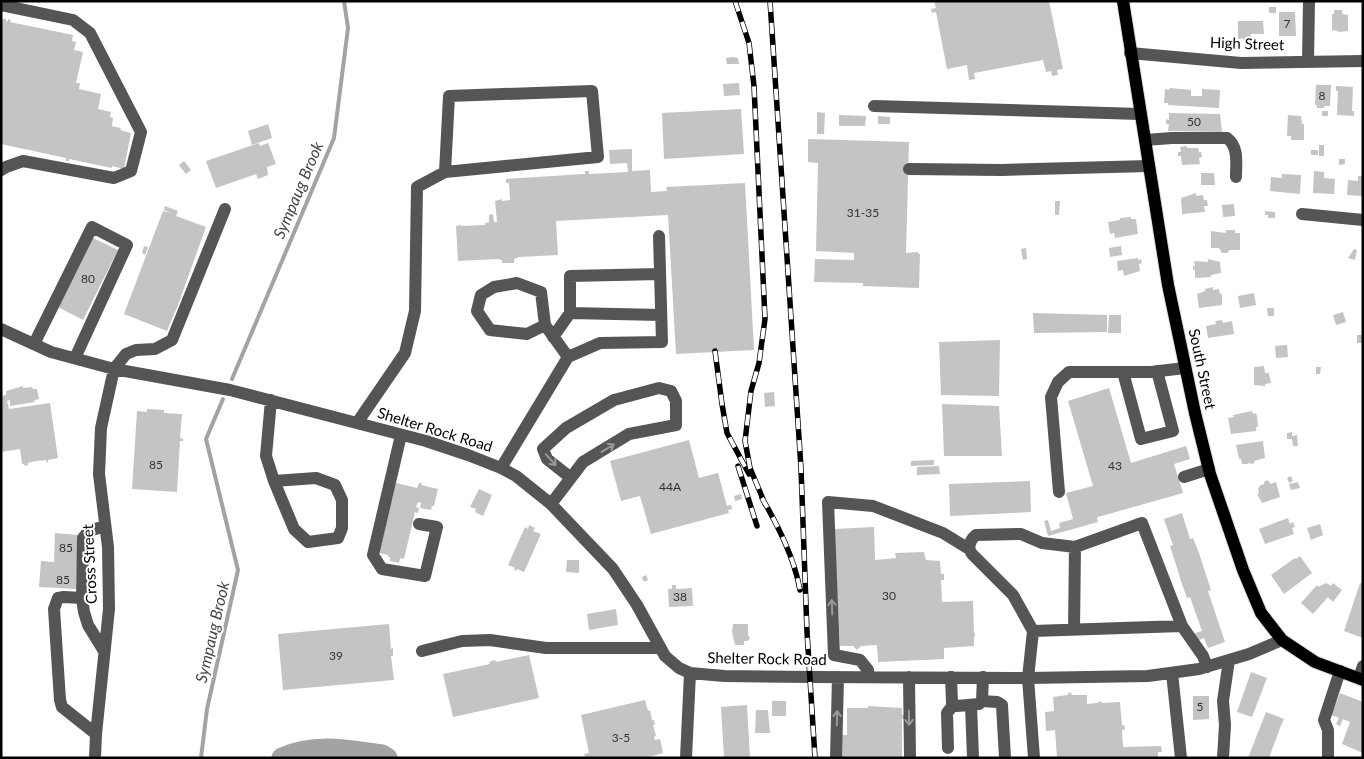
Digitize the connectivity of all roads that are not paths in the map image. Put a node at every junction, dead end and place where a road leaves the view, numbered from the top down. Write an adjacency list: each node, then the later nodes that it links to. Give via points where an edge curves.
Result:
1 (1123, 1): 4 (main road, South Street)
2 (1309, 1): 6 (street)
3 (1, 5): 12 (street, via 73,20 90,33 141,132 131,172 114,178 23,161)
4 (1130, 53): 6 (street, High Street, via 1242,63); 8 (main road, South Street)
5 (1363, 61): 6 (street, High Street)
6 (1308, 62)
7 (874, 106): 8 (street)
8 (1140, 114): 9 (main road, South Street)
9 (1145, 140): 10 (main road, South Street); 14 (street, via 1227,138 1235,148)
10 (1149, 166): 11 (street); 28 (main road, South Street)
11 (909, 169)
12 (1, 170)
13 (445, 172): 13 (street, via 598,157 592,91 449,96); 33 (street, via 417,187 415,311 405,353)
14 (1236, 177)
15 (225, 209): 29 (street, via 172,340 155,349 126,354)
16 (1302, 214): 17 (street)
17 (1363, 220)
18 (659, 236): 19 (street)
19 (660, 274): 20 (street, via 570,276); 21 (street)
20 (570, 314): 21 (street); 24 (street)
21 (661, 315): 26 (street, via 662,342 600,343)
22 (545, 325): 22 (street, via 527,334 490,330 476,311 481,296 494,287 517,283 540,292); 24 (street)
23 (1, 329): 25 (street, Shelter Rock Road)
24 (553, 337): 26 (street)
25 (34, 344): 27 (street, Shelter Rock Road); 27 (street, via 92,228 127,245)
26 (568, 357): 35 (street)
27 (75, 358): 29 (street, Shelter Rock Road)
28 (1185, 368): 30 (street); 36 (main road, South Street)
29 (114, 369): 32 (street, Shelter Rock Road); 43 (street, Cross Street, via 101,428 100,474)
30 (1157, 371): 31 (street); 31 (street, via 1173,431 1141,439)
31 (1123, 372): 40 (street, via 1069,372 1058,382 1051,397)
32 (271, 400): 33 (street, Shelter Rock Road); 39 (street, via 266,456)
33 (357, 423): 34 (street, Shelter Rock Road)
34 (401, 435): 35 (street, Shelter Rock Road); 42 (street, via 374,555 382,569 425,576 437,527)
35 (501, 468): 41 (street, Shelter Rock Road)
36 (1209, 469): 37 (street); 50 (main road, South Street, via 1261,613)
37 (1184, 477)
38 (571, 478): 38 (street, one-way to 38, via 583,462 629,434 676,425 676,401 671,391 659,388 614,400 566,428 543,449 547,459); 41 (street)
39 (274, 481): 39 (street, via 294,528 308,542 338,538 342,528 342,500 335,485 316,478)
40 (1059, 492)
41 (550, 504): 51 (street, Shelter Rock Road, via 613,569)
42 (419, 524)
43 (105, 526): 46 (street, via 89,531 83,538); 53 (street, Cross Street, via 109,609)
44 (1075, 547): 45 (street, via 1042,543 1021,534 1003,534 976,535); 47 (street, via 1142,523); 48 (street)
45 (968, 549): 49 (street, via 1012,596); 61 (street, one-way to 45, via 860,660 834,655 828,502 873,506 943,533)
46 (82, 598): 53 (street, via 88,625); 68 (street, via 58,598 54,610 60,700 62,707)
47 (1182, 626): 48 (street); 55 (street)
48 (1074, 630): 49 (street)
49 (1033, 631): 65 (street)
50 (1282, 640): 54 (street, Shelter Rock Road); 56 (main road, South Street, via 1315,662)
51 (660, 648): 52 (street, via 546,648 490,640); 57 (street, Shelter Rock Road, via 671,662)
52 (422, 651)
53 (104, 652): 68 (street, Cross Street)
54 (1229, 660): 55 (street, Shelter Rock Road); 78 (street, via 1223,701)
55 (1207, 667): 58 (street, Shelter Rock Road)
56 (1340, 671): 59 (main road, South Street); 79 (street, via 1324,720 1328,730)
57 (690, 673): 60 (street, Shelter Rock Road); 71 (street)
58 (1172, 673): 65 (street, Shelter Rock Road); 77 (street)
59 (1361, 675)
60 (838, 677): 61 (street, Shelter Rock Road); 72 (street, one-way to 60)
61 (869, 677): 62 (street, Shelter Rock Road)
62 (909, 677): 63 (street, Shelter Rock Road); 73 (street, one-way to 73)
63 (951, 678): 64 (street, Shelter Rock Road); 67 (street)
64 (983, 678): 65 (street, Shelter Rock Road); 66 (street)
65 (1028, 678): 76 (street)
66 (976, 703): 67 (street); 74 (street); 75 (street, via 997,702 1002,705)
67 (954, 704): 69 (street, via 947,713)
68 (96, 734): 70 (street, Cross Street)
69 (948, 748)
70 (95, 758)
71 (686, 758)
72 (836, 758)
73 (910, 758)
74 (973, 758)
75 (1005, 758)
76 (1034, 758)
77 (1180, 758)
78 (1224, 758)
79 (1328, 758)

